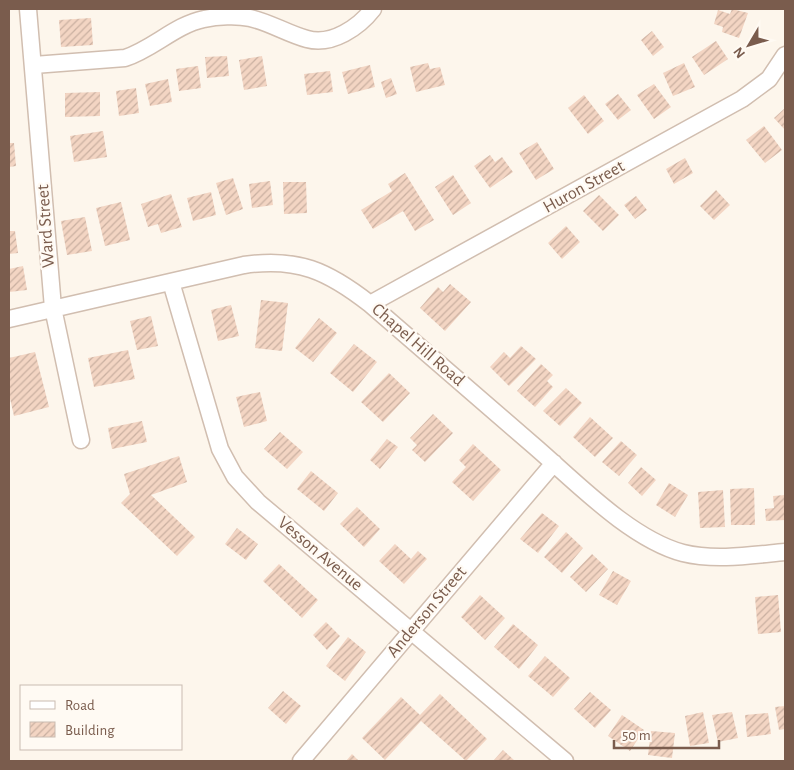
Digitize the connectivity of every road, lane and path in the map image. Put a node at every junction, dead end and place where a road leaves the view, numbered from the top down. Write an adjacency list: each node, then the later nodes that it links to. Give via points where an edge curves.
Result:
1 (28, 9): 4 (street, Ward Street)
2 (374, 9): 4 (street, via 351,30 328,39 309,40 249,18 218,17 195,22 125,58)
3 (785, 55): 6 (street, Huron Street, via 769,79 742,99)
4 (34, 65): 7 (street, Ward Street)
5 (171, 282): 6 (street, Chapel Hill Road, via 252,264 292,263 324,273); 7 (street, Chapel Hill Road); 12 (street, Vesson Avenue, via 216,438 235,478 258,502)
6 (370, 304): 10 (street, Chapel Hill Road)
7 (53, 308): 8 (street, Chapel Hill Road); 9 (street, Ward Street)
8 (9, 319)
9 (80, 440)
10 (554, 463): 11 (street, Chapel Hill Road, via 638,532 666,547 710,556); 12 (street, Anderson Street)
11 (785, 552)
12 (412, 632): 13 (street, Anderson Street); 14 (street, Vesson Avenue)
13 (300, 761)
14 (565, 761)

